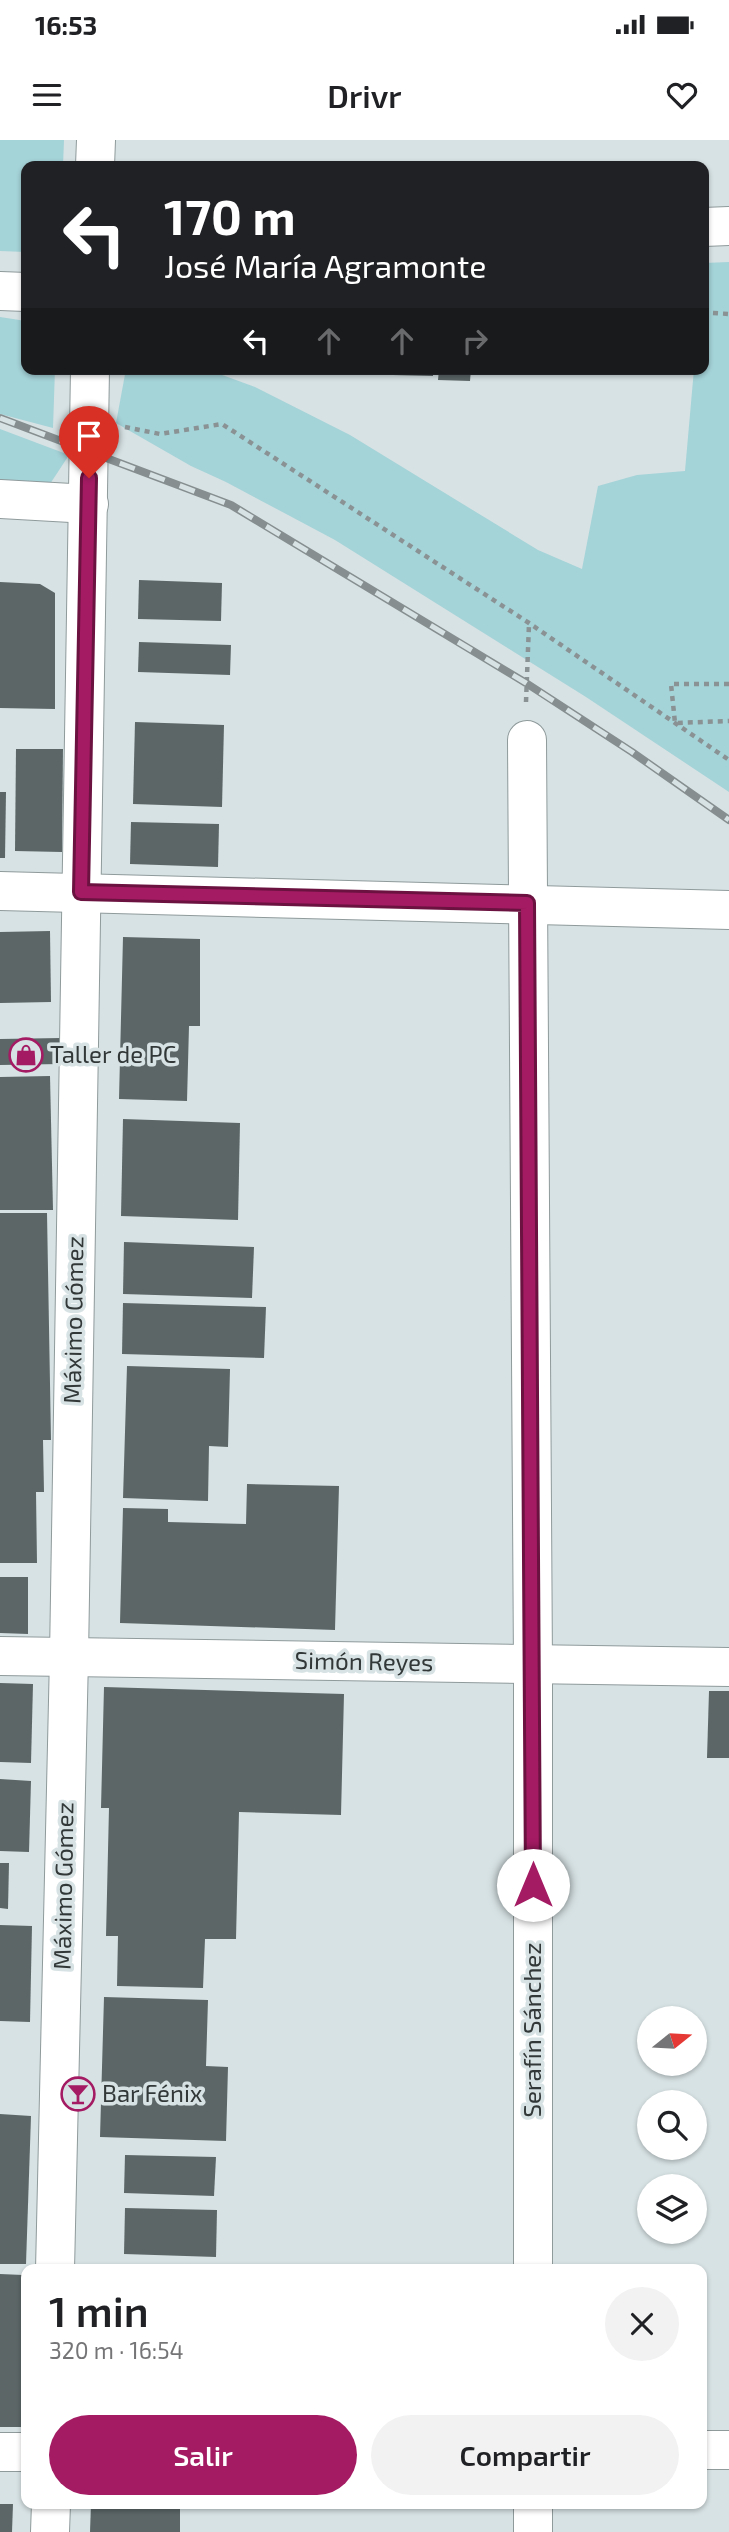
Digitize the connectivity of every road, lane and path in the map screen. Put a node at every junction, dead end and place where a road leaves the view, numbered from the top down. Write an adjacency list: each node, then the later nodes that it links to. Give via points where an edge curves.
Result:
1 (96, 140): 2 (street)
2 (95, 161)
3 (729, 226): 4 (street)
4 (709, 227)
5 (0, 291): 6 (street)
6 (21, 292)
7 (713, 313): 8 (path)
8 (729, 314)
9 (90, 375): 10 (street, Máximo Gómez)
10 (90, 419): 12 (street, Máximo Gómez); 13 (path, via 160,434 222,424)
11 (0, 499): 12 (street)
12 (89, 504): 20 (street, Máximo Gómez)
13 (529, 623): 16 (path); 17 (path)
14 (729, 684): 16 (path, via 671,684)
15 (729, 722): 16 (path)
16 (675, 723): 18 (path)
17 (527, 740): 21 (street, Serafín Sánchez)
18 (729, 760)
19 (0, 891): 20 (street)
20 (81, 892): 21 (street); 24 (street, Máximo Gómez)
21 (527, 903): 22 (street); 25 (street, Serafín Sánchez)
22 (729, 910)
23 (0, 1656): 24 (street, Simón Reyes)
24 (69, 1657): 25 (street, Simón Reyes); 27 (street, Máximo Gómez)
25 (533, 1665): 26 (street, Simón Reyes); 28 (street, Serafín Sánchez)
26 (729, 1667)
27 (55, 2264)
28 (533, 2264)
29 (707, 2450): 30 (street)
30 (729, 2450)
31 (0, 2452): 32 (street)
32 (21, 2452)
33 (51, 2509): 35 (street)
34 (533, 2509): 36 (street)
35 (50, 2532)
36 (533, 2532)

